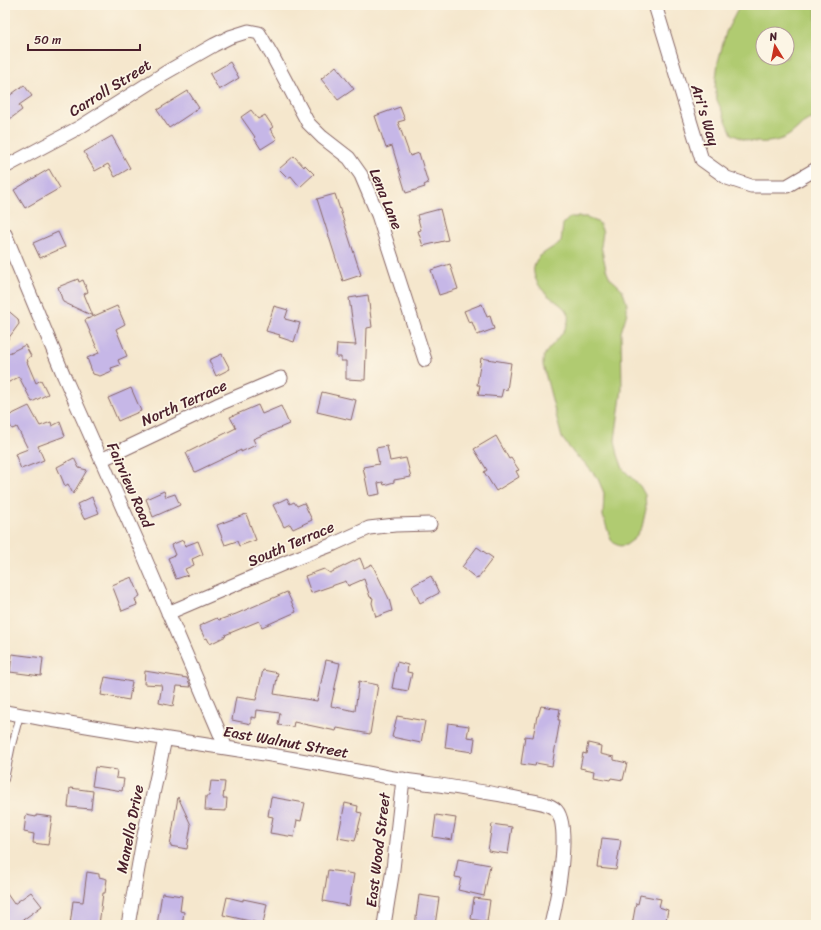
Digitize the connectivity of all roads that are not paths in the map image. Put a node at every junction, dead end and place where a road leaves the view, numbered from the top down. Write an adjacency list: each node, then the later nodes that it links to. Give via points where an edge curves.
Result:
1 (655, 5): 4 (street, Ari's Way, via 702,160 727,178 751,186 787,186)
2 (255, 32): 3 (street, Carroll Street, via 249,31 230,37 214,45 80,127); 6 (street, Lena Lane, via 259,33 273,57 308,123 349,158 361,175 378,215)
3 (5, 167)
4 (816, 169)
5 (5, 234): 8 (street, Fairview Road)
6 (425, 360)
7 (281, 378): 8 (street, North Terrace, via 216,405)
8 (101, 460): 10 (street, Fairview Road)
9 (430, 524): 10 (street, South Terrace, via 395,524 369,528)
10 (168, 613): 14 (street, Fairview Road)
11 (5, 712): 12 (street, East Walnut Street)
12 (20, 714): 13 (street, East Walnut Street); 15 (lane)
13 (165, 739): 14 (street, East Walnut Street); 17 (street, Manella Drive)
14 (226, 748): 16 (street, East Walnut Street)
15 (5, 779)
16 (403, 779): 18 (street, East Wood Street); 19 (street, East Walnut Street, via 513,797 556,809 562,819 564,847)
17 (128, 925)
18 (384, 925)
19 (551, 925)

